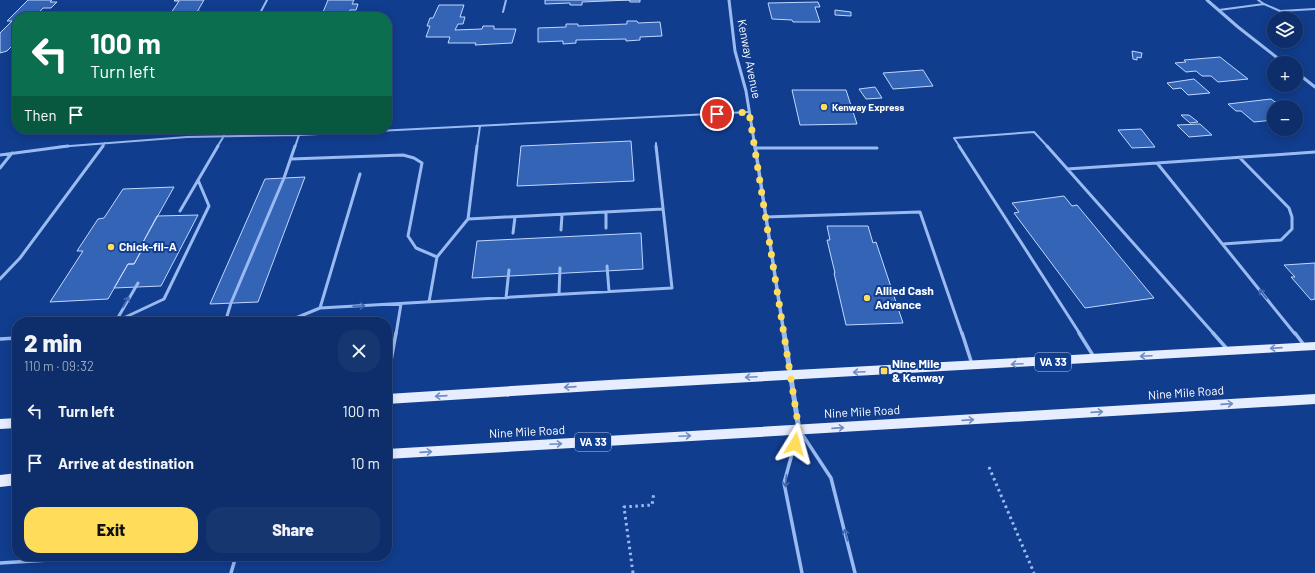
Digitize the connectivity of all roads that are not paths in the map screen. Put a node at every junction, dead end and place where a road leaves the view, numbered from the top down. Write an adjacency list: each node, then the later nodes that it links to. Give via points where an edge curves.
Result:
1 (267, 0): 9 (lane)
2 (506, 0): 10 (lane)
3 (728, 0): 14 (street, Kenway Avenue, via 735,51)
4 (1207, 0): 8 (street)
5 (1258, 0): 6 (lane)
6 (1264, 4): 7 (lane, via 1280,11); 8 (lane)
7 (1315, 9)
8 (1219, 10): 11 (street)
9 (261, 12)
10 (503, 12)
11 (1275, 56)
12 (1303, 78): 13 (street)
13 (1315, 87)
14 (749, 112): 15 (lane); 22 (street, Kenway Avenue)
15 (480, 126): 16 (lane); 40 (lane)
16 (392, 130)
17 (319, 134): 18 (lane)
18 (299, 135): 19 (lane); 28 (lane)
19 (224, 136): 20 (lane); 33 (lane)
20 (105, 143): 25 (lane); 49 (lane, via 20,258)
21 (656, 143): 34 (lane)
22 (755, 148): 23 (lane); 39 (street, Kenway Avenue)
23 (877, 148)
24 (1315, 152): 27 (lane)
25 (12, 154): 26 (lane); 30 (lane)
26 (0, 155)
27 (1240, 158): 29 (lane); 44 (lane, via 1289,208 1292,229 1281,240)
28 (291, 159): 45 (lane, via 403,155 422,163 408,236 416,248); 59 (lane, via 231,303)
29 (1157, 163): 31 (lane); 44 (lane)
30 (0, 168)
31 (1067, 169): 64 (lane); 66 (lane, via 1034,132 954,138)
32 (360, 174): 56 (lane)
33 (198, 180): 35 (lane); 58 (lane, via 209,206 164,299)
34 (663, 209): 36 (lane); 51 (lane, via 672,288)
35 (180, 211)
36 (606, 212): 37 (lane); 41 (lane)
37 (562, 215): 38 (lane); 42 (lane)
38 (515, 217): 40 (lane); 43 (lane)
39 (765, 217): 67 (lane, via 920,212); 68 (street, Kenway Avenue)
40 (468, 219): 45 (lane)
41 (606, 228)
42 (561, 230)
43 (513, 233)
44 (1223, 244): 63 (lane, one-way to 44)
45 (437, 257): 54 (lane)
46 (607, 266): 51 (lane)
47 (560, 268): 52 (lane)
48 (509, 270): 53 (lane)
49 (0, 279)
50 (138, 282): 57 (lane, one-way to 50)
51 (609, 291): 52 (lane)
52 (559, 294): 53 (lane)
53 (506, 298): 54 (lane)
54 (429, 302): 55 (lane)
55 (401, 304): 56 (lane, one-way to 55); 65 (lane)
56 (320, 308): 60 (lane)
57 (118, 317)
58 (126, 317)
59 (228, 317)
60 (298, 317)
61 (12, 338): 62 (lane)
62 (0, 339)
63 (1310, 346): 64 (main road, VA 33, one-way to 64)
64 (1229, 351): 66 (main road, VA 33, one-way to 66)
65 (392, 354)
66 (1096, 359): 67 (main road, VA 33, one-way to 67)
67 (973, 366): 68 (main road, VA 33, one-way to 68)
68 (790, 375): 69 (main road, VA 33, one-way to 69); 73 (street, Kenway Avenue)
69 (392, 399)
70 (1315, 399): 73 (main road, Nine Mile Road / VA 33, one-way to 70)
71 (12, 423): 72 (main road)
72 (0, 424)
73 (799, 430): 74 (main road, Nine Mile Road / VA 33, one-way to 73); 81 (lane, one-way to 81, via 784,483); 82 (lane, one-way to 73, via 831,478)
74 (392, 454)
75 (12, 480): 76 (main road)
76 (0, 481)
77 (33, 561): 79 (lane)
78 (235, 561): 80 (lane)
79 (0, 563)
80 (231, 573)
81 (802, 573)
82 (855, 573)

